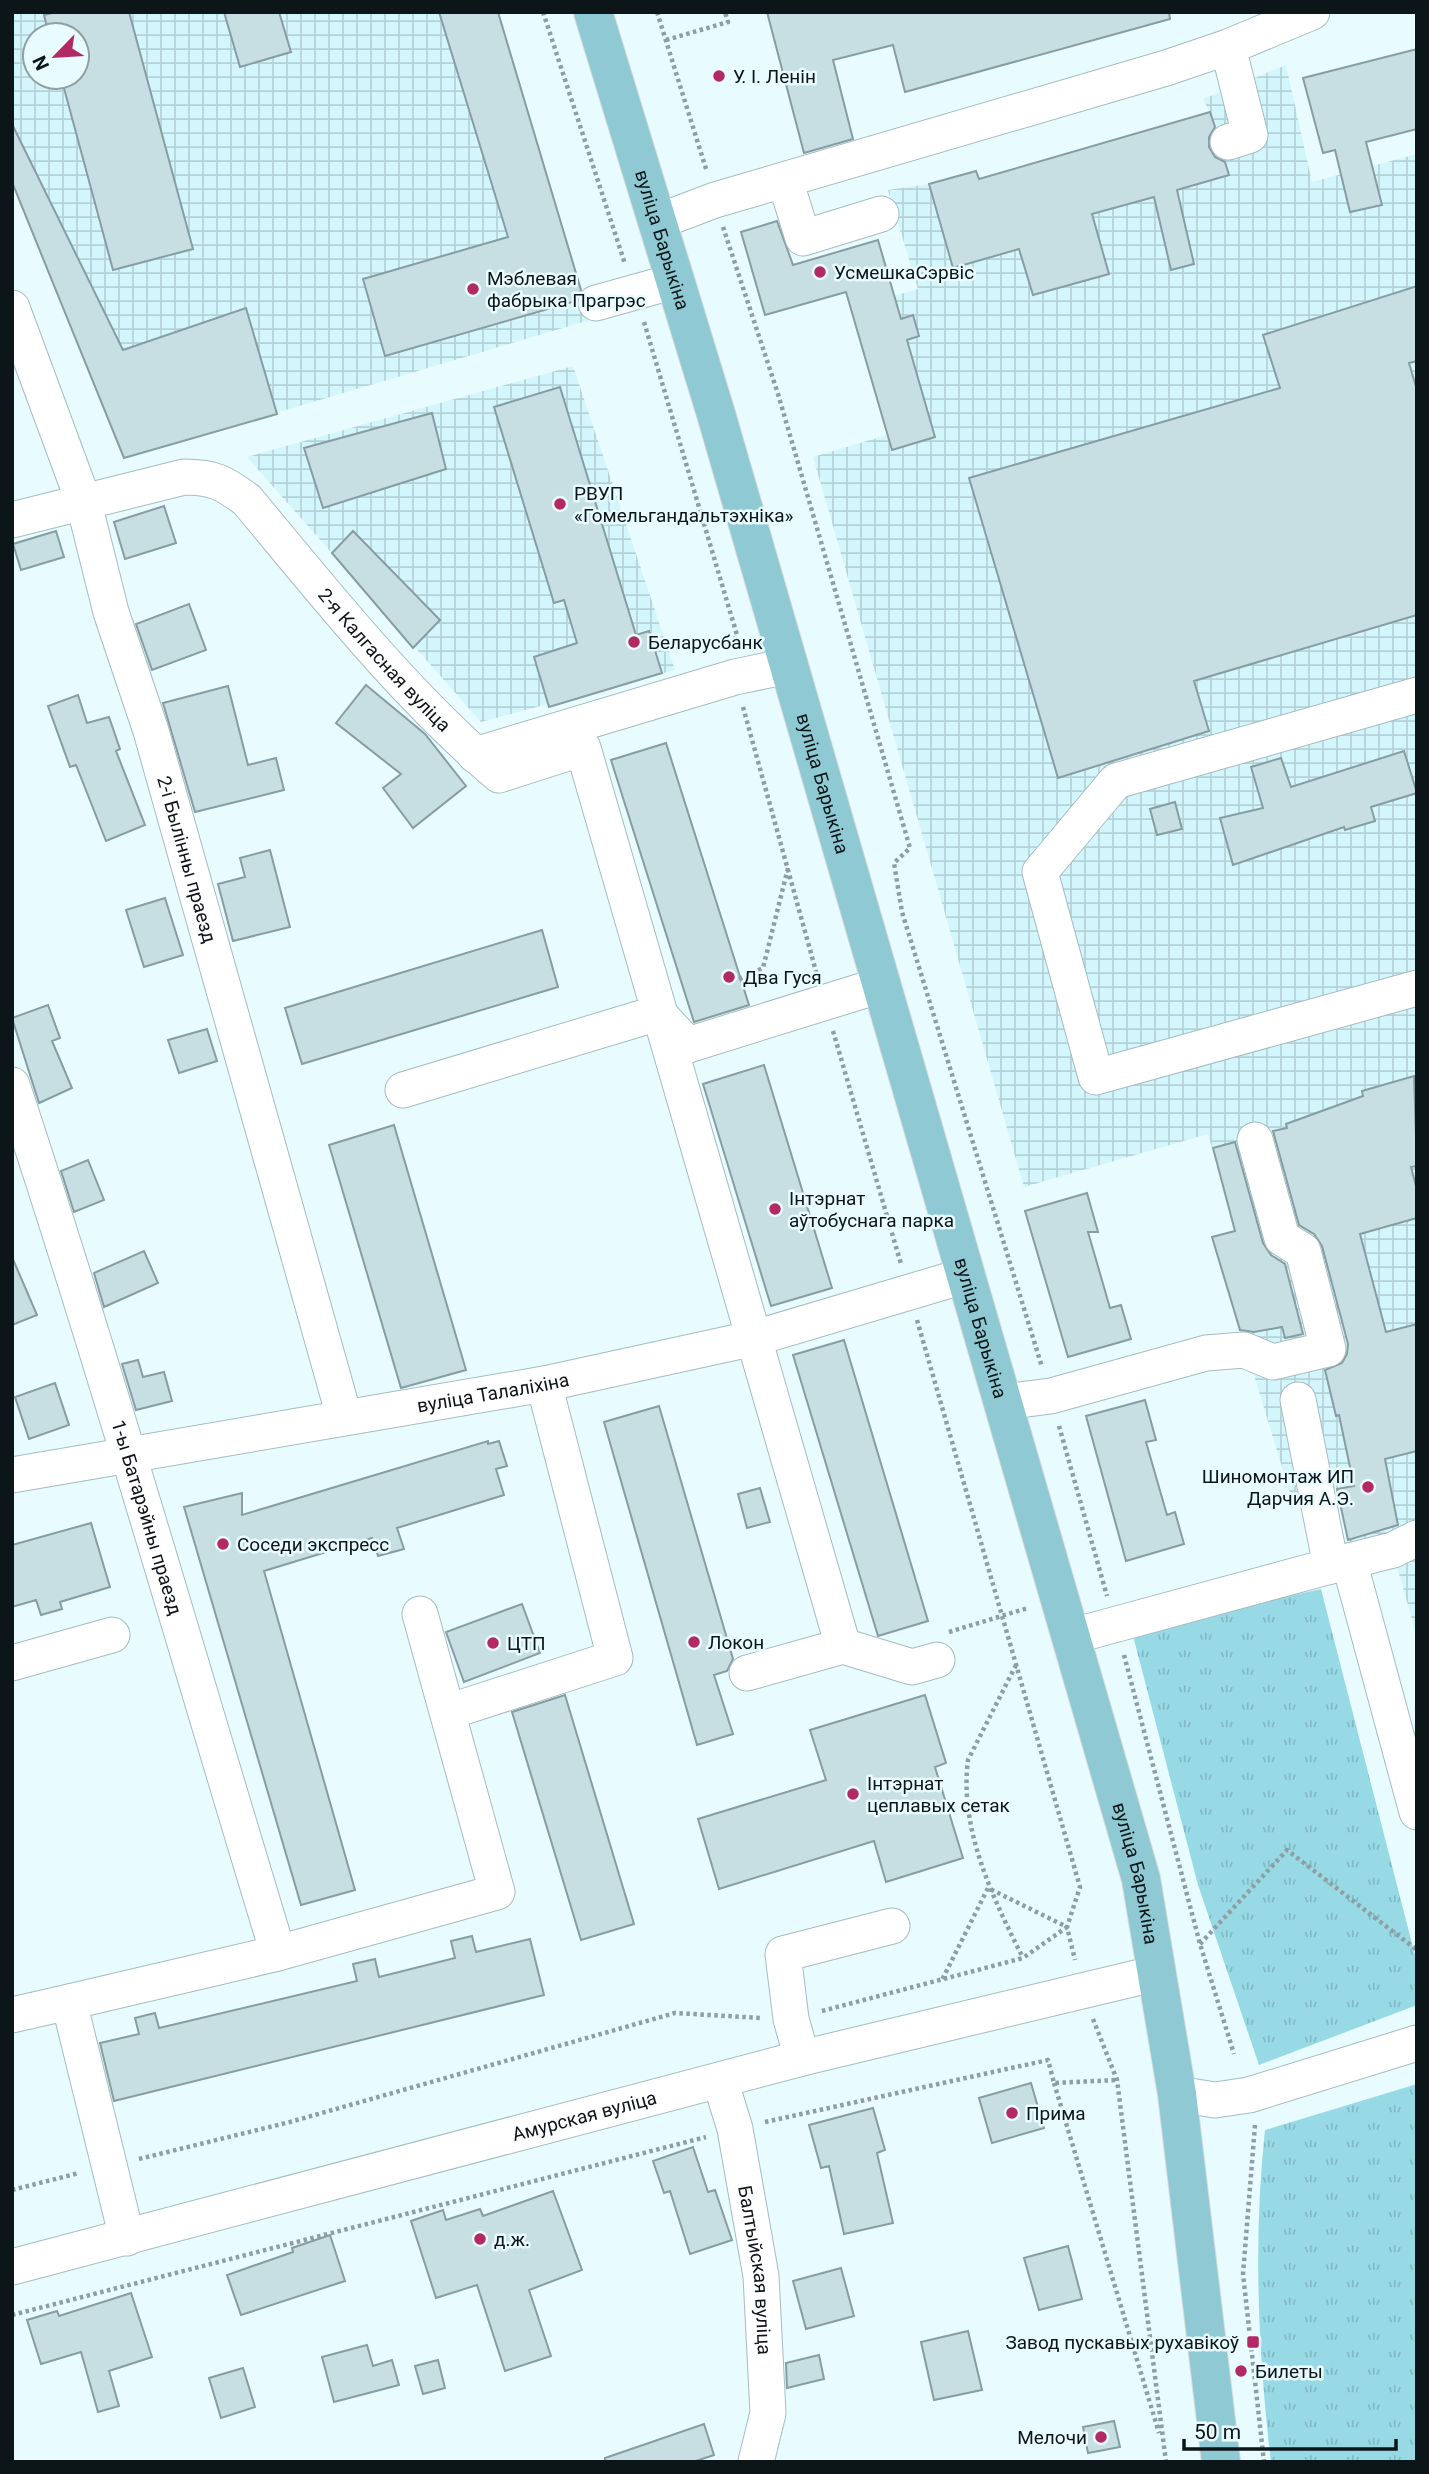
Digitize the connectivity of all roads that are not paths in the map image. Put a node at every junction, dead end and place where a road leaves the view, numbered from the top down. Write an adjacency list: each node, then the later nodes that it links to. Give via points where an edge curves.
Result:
1 (593, 12): 7 (main road, вуліца Барыкіна)
2 (1312, 12): 3 (street)
3 (1228, 47): 4 (street, via 1250,135); 5 (street)
4 (1228, 142)
5 (785, 180): 6 (street, via 803,238); 7 (street)
6 (881, 214)
7 (657, 222): 8 (main road, вуліца Барыкіна)
8 (675, 281): 9 (street); 13 (main road, вуліца Барыкіна)
9 (596, 303)
10 (12, 308): 11 (street, 2-і Былінны праезд)
11 (83, 500): 12 (street, 2-я Калгасная вуліца); 15 (street, 2-я Калгасная вуліца, via 184,477 224,483 247,500 361,636); 27 (street, 2-і Былінны праезд, via 111,612 151,731)
12 (12, 520)
13 (788, 666): 15 (street, via 735,677); 16 (main road, вуліца Барыкіна)
14 (1417, 695): 17 (street, via 1116,781 1040,872 1096,1077)
15 (475, 755): 18 (street, 2-я Калгасная вуліца, via 499,775 583,748)
16 (881, 985): 18 (street, via 688,1045); 22 (main road, вуліца Барыкіна)
17 (1417, 988)
18 (658, 1013): 20 (street); 23 (street)
19 (12, 1085): 28 (street, 1-ы Батарэйны праезд, via 78,1284)
20 (403, 1090)
21 (1255, 1140): 26 (street, via 1282,1238 1303,1251 1328,1349 1273,1362 1244,1350 1206,1353 1051,1396)
22 (967, 1275): 23 (street, вуліца Талаліхіна); 26 (main road, вуліца Барыкіна)
23 (755, 1338): 24 (street, вуліца Талаліхіна); 35 (street)
24 (544, 1384): 27 (street, вуліца Талаліхіна); 39 (street, via 615,1658)
25 (1298, 1400): 31 (street)
26 (1004, 1402): 34 (main road, вуліца Барыкіна)
27 (344, 1416): 28 (street, вуліца Талаліхіна)
28 (126, 1454): 29 (street, вуліца Талаліхіна); 42 (street, 1-ы Батарэйны праезд)
29 (12, 1475)
30 (1417, 1538): 31 (street, via 1393,1550)
31 (1340, 1563): 34 (street); 40 (street)
32 (420, 1614): 39 (street)
33 (112, 1635): 37 (street)
34 (1073, 1636): 43 (main road, вуліца Барыкіна, via 1141,1879)
35 (843, 1646): 36 (street, via 912,1667); 38 (street)
36 (940, 1647)
37 (12, 1663)
38 (747, 1673)
39 (448, 1712): 42 (street, via 498,1892)
40 (1417, 1812)
41 (892, 1926): 47 (street, via 783,1954 791,2019)
42 (278, 1953): 44 (street)
43 (1157, 1973): 47 (street, Амурская вуліца); 49 (main road, вуліца Барыкіна)
44 (69, 2002): 45 (street); 50 (street)
45 (12, 2015)
46 (1417, 2043): 49 (street, via 1249,2095 1215,2100)
47 (802, 2058): 48 (street, Амурская вуліца)
48 (720, 2080): 50 (street, Амурская вуліца); 52 (street, Балтыйская вуліца, via 735,2129 761,2276 768,2413)
49 (1177, 2094): 53 (main road, вуліца Барыкіна)
50 (127, 2238): 51 (street, Амурская вуліца)
51 (12, 2267)
52 (756, 2462)
53 (1221, 2462)

